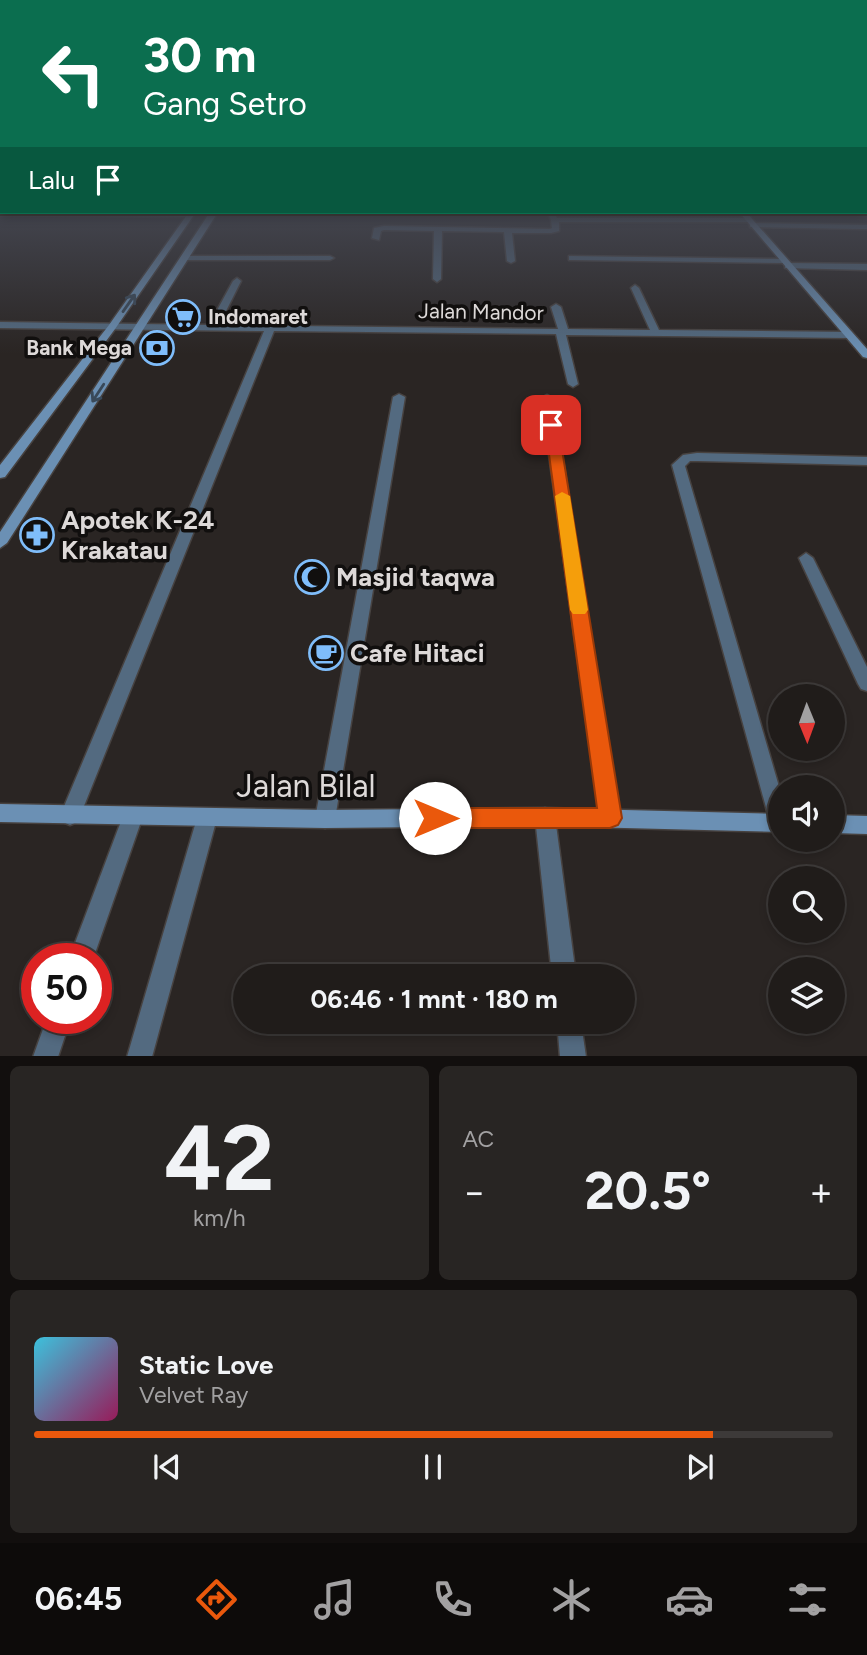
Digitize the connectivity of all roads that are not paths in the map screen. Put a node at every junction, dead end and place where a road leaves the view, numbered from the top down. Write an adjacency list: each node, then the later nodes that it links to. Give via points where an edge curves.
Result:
1 (162, 255): 16 (main road, one-way to 1)
2 (437, 255): 11 (street)
3 (510, 255): 8 (street)
4 (779, 255): 9 (main road)
5 (185, 257): 6 (street); 17 (main road)
6 (330, 258)
7 (572, 258): 9 (street)
8 (511, 261)
9 (786, 264): 10 (street); 22 (main road)
10 (867, 267)
11 (436, 279)
12 (237, 281): 18 (street)
13 (635, 288): 21 (street)
14 (556, 307): 20 (street)
15 (0, 325): 16 (street, Jalan Mandor)
16 (112, 327): 17 (street, Jalan Mandor); 28 (main road)
17 (140, 327): 18 (street, Jalan Mandor); 29 (main road, one-way to 29)
18 (212, 329): 19 (street, Jalan Mandor)
19 (270, 329): 20 (street, Jalan Mandor); 34 (street)
20 (562, 332): 21 (street, Jalan Mandor); 24 (street)
21 (656, 333): 22 (street, Jalan Mandor)
22 (849, 335): 23 (main road)
23 (867, 355)
24 (573, 384)
25 (399, 397): 39 (street)
26 (547, 398): 38 (street)
27 (867, 461): 32 (street, via 696,457 678,465)
28 (0, 474)
29 (0, 543)
30 (806, 558): 31 (street)
31 (867, 684)
32 (768, 780)
33 (0, 813): 34 (main road, Jalan Bilal)
34 (70, 816): 35 (main road, Jalan Bilal)
35 (133, 816): 37 (main road, Jalan Bilal); 43 (street)
36 (545, 817): 38 (main road, Jalan Bilal); 39 (main road, Jalan Bilal); 44 (street)
37 (207, 818): 39 (main road, Jalan Bilal); 48 (street)
38 (610, 818): 40 (main road, Jalan Bilal)
39 (325, 819)
40 (768, 822)
41 (845, 824): 42 (main road)
42 (867, 825)
43 (86, 943)
44 (563, 964)
45 (53, 1034): 47 (street)
46 (570, 1034): 49 (street)
47 (45, 1056)
48 (139, 1056)
49 (573, 1056)

